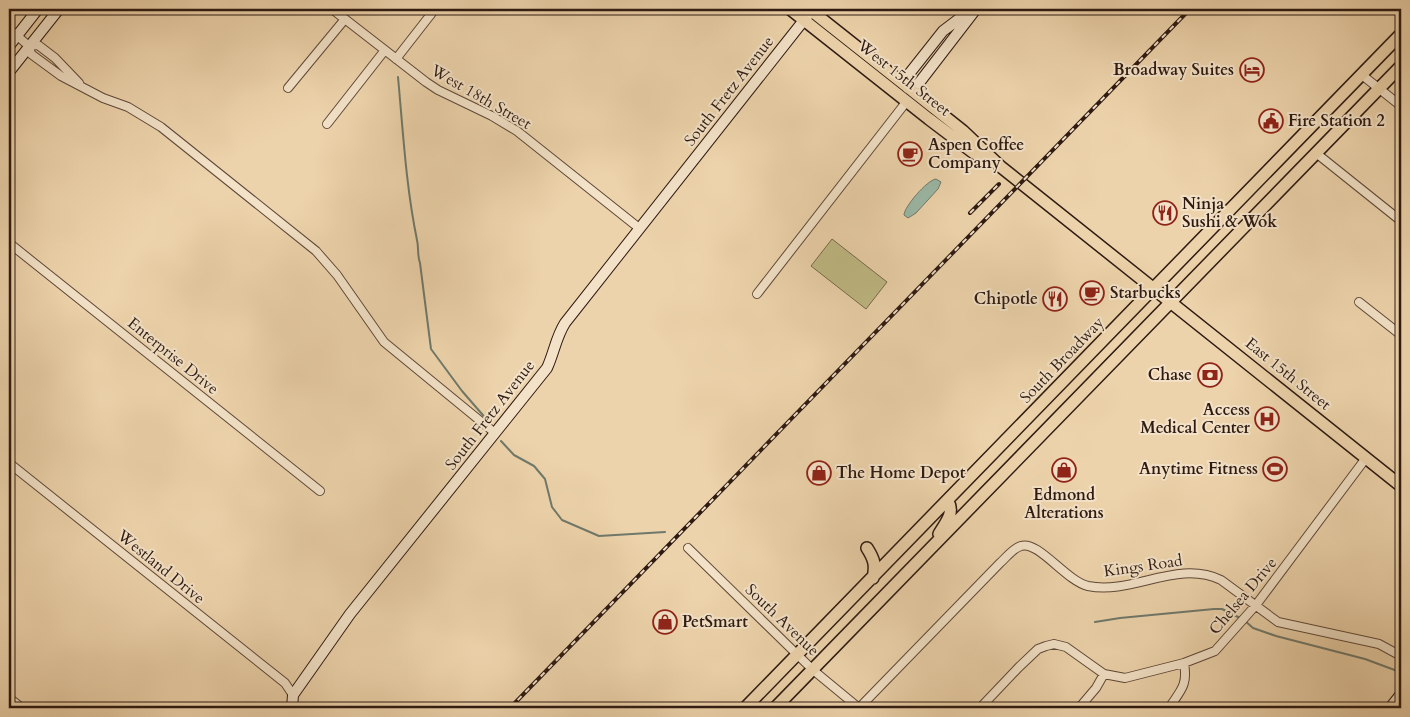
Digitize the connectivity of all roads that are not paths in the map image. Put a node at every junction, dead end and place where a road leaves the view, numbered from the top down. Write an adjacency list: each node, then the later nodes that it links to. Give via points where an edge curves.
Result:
1 (38, 9): 11 (street)
2 (59, 9): 14 (street)
3 (332, 9): 9 (street, West 18th Street)
4 (435, 9): 16 (street)
5 (790, 9): 10 (main road, West 15th Street)
6 (811, 9): 10 (street, South Fretz Avenue); 21 (main road, West 15th Street)
7 (972, 9): 21 (street, via 942,31 909,74)
8 (976, 9): 21 (street, via 919,83)
9 (345, 18): 15 (street, West 18th Street); 20 (street)
10 (803, 20): 24 (main road, West 15th Street); 31 (street, South Fretz Avenue)
11 (13, 32): 13 (street); 14 (street)
12 (1401, 34): 19 (main road, South Broadway)
13 (9, 46)
14 (29, 46): 18 (street); 23 (street, via 31,54); 23 (street, via 38,45 55,58)
15 (385, 50): 16 (street, West 18th Street); 26 (street)
16 (396, 59): 31 (street, West 18th Street, via 438,90 516,131)
17 (1401, 66): 22 (main road)
18 (9, 72)
19 (1362, 75): 22 (street); 27 (main road, South Broadway)
20 (288, 88)
21 (908, 88): 24 (main road); 29 (main road, West 15th Street)
22 (1380, 89): 25 (street); 28 (main road)
23 (86, 90): 38 (street, via 128,107 161,127 316,251 384,342)
24 (907, 101): 29 (main road, West 15th Street, via 974,153); 34 (street)
25 (1401, 106)
26 (327, 124)
27 (1300, 138): 28 (main road); 33 (main road, South Broadway)
28 (1316, 154): 30 (street); 35 (main road)
29 (1001, 167): 33 (main road, West 15th Street)
30 (1401, 221)
31 (640, 228): 38 (street, South Fretz Avenue, via 565,324 547,368)
32 (9, 243): 42 (street, Enterprise Drive)
33 (1154, 288): 35 (main road, East 15th Street); 43 (main road, South Broadway)
34 (757, 294)
35 (1171, 301): 39 (main road, East 15th Street); 45 (main road)
36 (1359, 302): 37 (street)
37 (1401, 335)
38 (495, 433): 55 (street, South Fretz Avenue, via 350,614)
39 (1366, 458): 41 (main road, East 15th Street); 48 (street, Chelsea Drive)
40 (9, 463): 55 (street, Westland Drive, via 285,683)
41 (1401, 486)
42 (320, 491)
43 (948, 501): 45 (main road, via 951,515); 46 (main road, South Broadway)
44 (688, 548): 49 (street, South Avenue)
45 (930, 549): 52 (main road)
46 (895, 555): 47 (main road, South Broadway); 47 (main road, via 878,554 867,548 875,566)
47 (873, 578): 49 (main road, South Broadway)
48 (1256, 605): 50 (street, Kings Road, via 1278,622 1379,644); 51 (street, Chelsea Drive, via 1214,651); 61 (street, Kings Road, via 1221,580 1197,573 1181,573 1110,588 1087,586 1069,577 1040,551 1031,546 1021,546 1013,550)
49 (798, 654): 52 (street, South Avenue); 59 (main road, South Broadway)
50 (1401, 656)
51 (1184, 663): 53 (street, Chelsea Drive, via 1125,678); 64 (street, via 1187,677)
52 (813, 670): 60 (main road); 61 (street, South Avenue)
53 (1104, 674): 62 (street, Chelsea Drive, via 1066,647 1046,646 1038,649); 63 (street)
54 (1401, 694): 65 (street)
55 (293, 695): 58 (street)
56 (9, 698): 57 (street)
57 (22, 708)
58 (292, 708)
59 (745, 708)
60 (775, 708)
61 (859, 708)
62 (980, 708)
63 (1079, 708)
64 (1169, 708)
65 (1390, 708)

